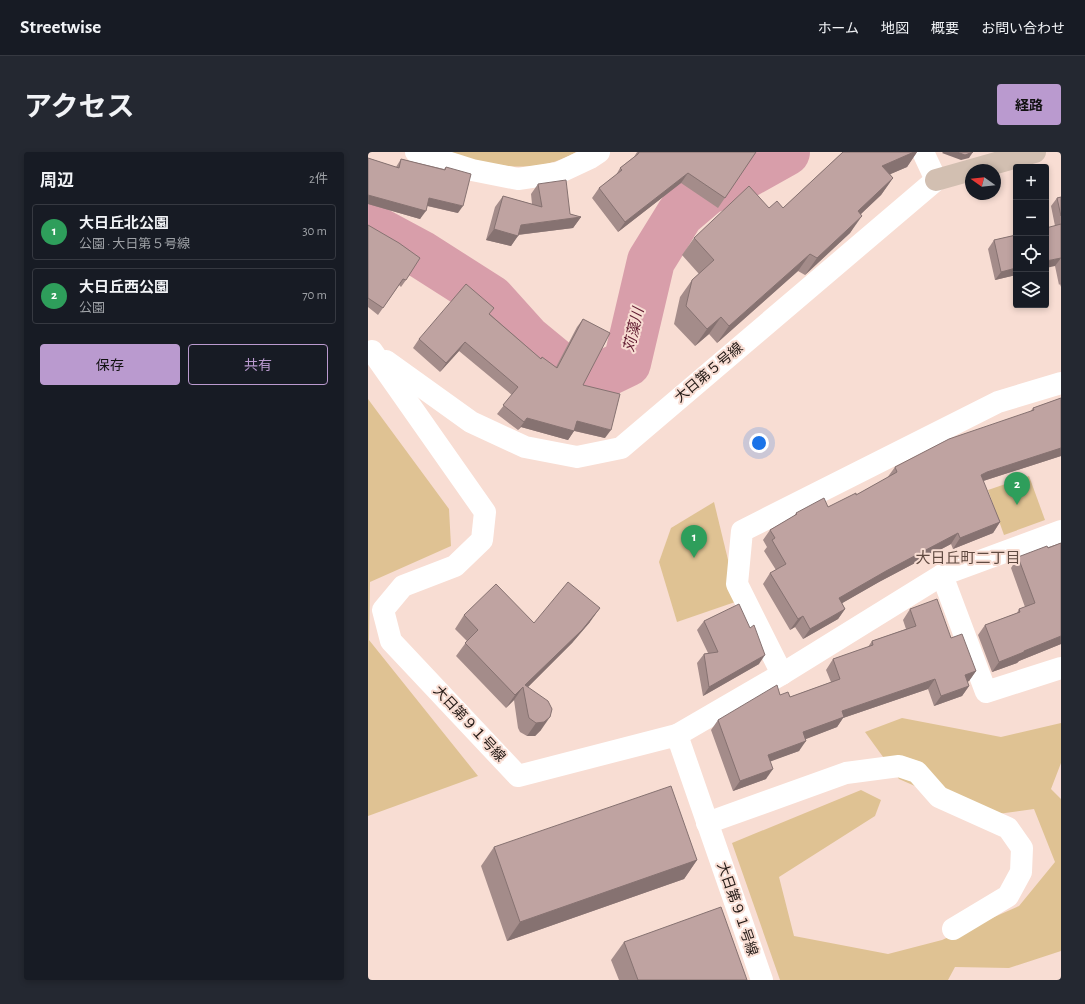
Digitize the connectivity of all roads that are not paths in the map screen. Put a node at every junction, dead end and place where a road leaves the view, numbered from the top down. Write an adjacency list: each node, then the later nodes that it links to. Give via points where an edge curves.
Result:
1 (416, 152): 2 (street, via 472,170 518,179 558,173)
2 (599, 152)
3 (923, 152): 5 (street)
4 (1035, 152): 5 (street, 大日第５号線)
5 (936, 180): 6 (street, 大日第５号線, via 622,448 577,458 525,447 470,422)
6 (370, 349): 12 (street, 大日第９１号線, via 485,512 482,540 455,566 403,586 383,610 391,641 518,776)
7 (1061, 383): 11 (street, via 998,402 742,531 737,584)
8 (1061, 531): 9 (street)
9 (942, 575): 10 (street, via 986,692); 11 (street)
10 (1061, 668)
11 (782, 674): 12 (street)
12 (677, 735): 13 (street, 大日第９１号線)
13 (707, 823): 14 (street, via 846,773 899,766 917,772 939,797 1008,828 1022,848 1021,872 1008,896); 15 (street, 大日第９１号線)
14 (953, 929)
15 (762, 980)

